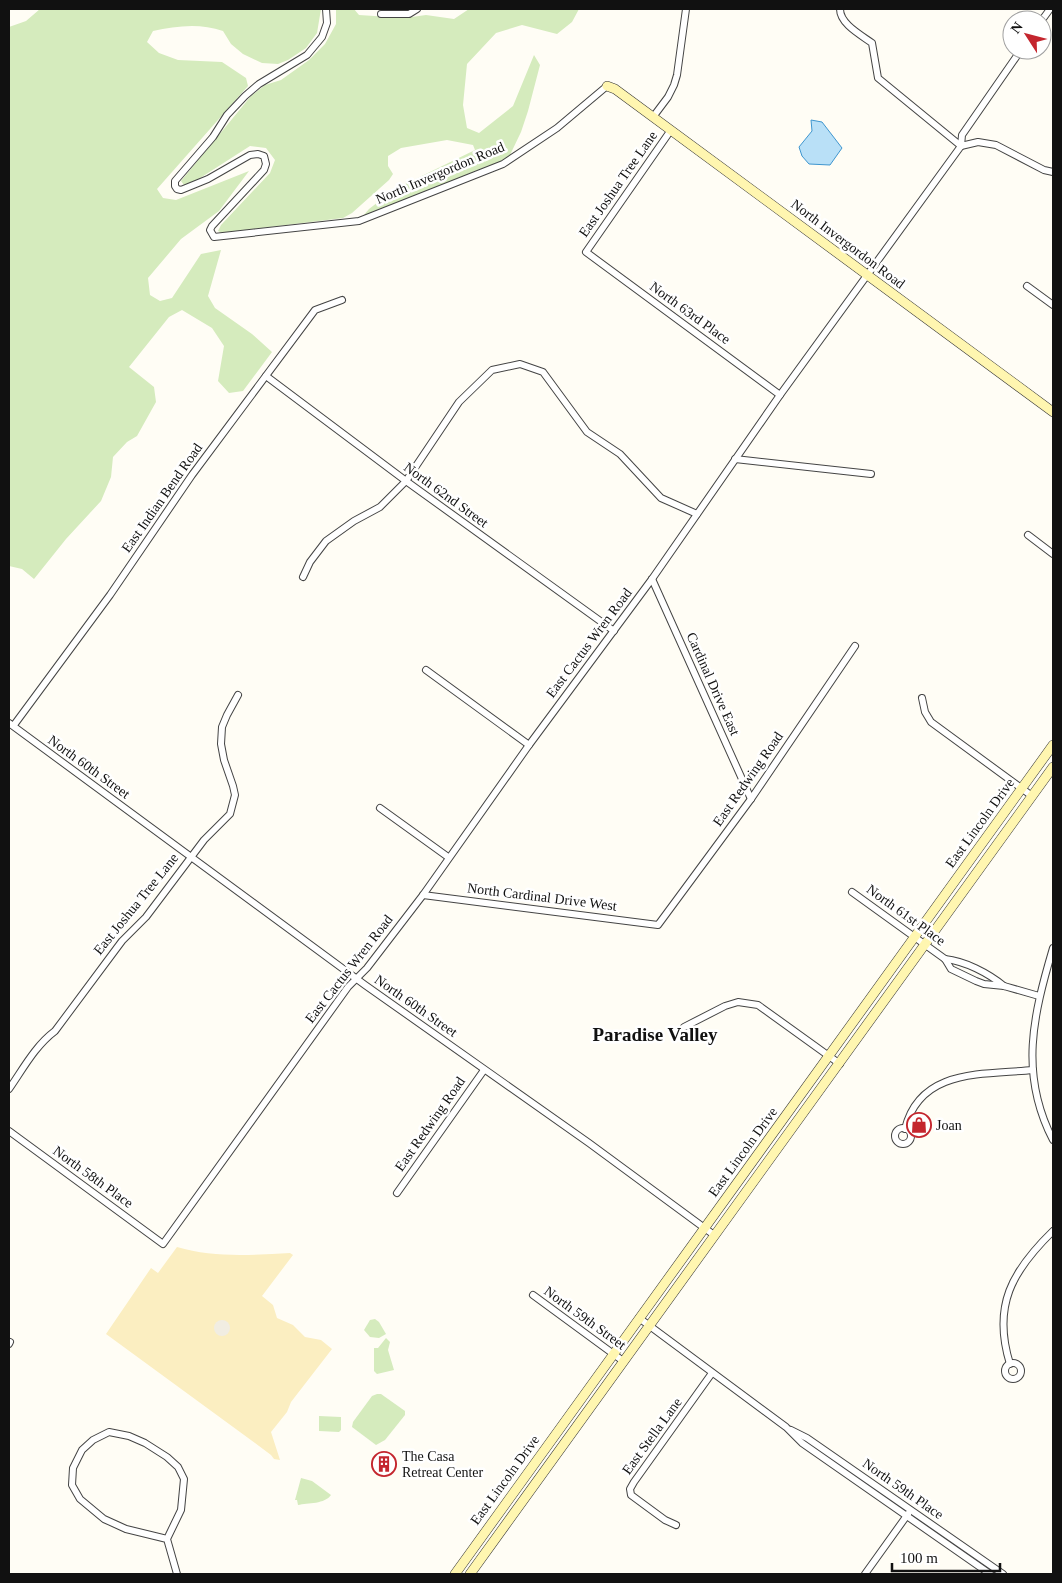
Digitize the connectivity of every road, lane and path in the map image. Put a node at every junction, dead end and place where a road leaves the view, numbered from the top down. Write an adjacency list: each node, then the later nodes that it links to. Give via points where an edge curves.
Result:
1 (326, 9): 7 (street, North Invergordon Road, via 327,22 322,37 307,55 259,84 227,114 214,137 175,181 177,189 182,190 250,155 264,156 264,170 212,226 210,230 214,236 359,221 503,164 557,128)
2 (417, 9): 5 (street, via 409,14)
3 (686, 9): 8 (street, East Joshua Tree Lane, via 674,86)
4 (840, 11): 10 (street, via 846,23 872,44 878,78)
5 (380, 14)
6 (1014, 60): 10 (street, East Cactus Wren Road, via 962,135)
7 (606, 86): 8 (main road, North Invergordon Road)
8 (653, 117): 9 (main road, North Invergordon Road)
9 (671, 130): 12 (street, East Joshua Tree Lane); 13 (main road, North Invergordon Road)
10 (961, 146): 11 (street, via 978,142 996,145); 13 (street, East Cactus Wren Road)
11 (1053, 172)
12 (586, 252): 18 (street, North 63rd Place)
13 (867, 275): 18 (street, East Cactus Wren Road); 19 (main road, North Invergordon Road)
14 (1027, 286): 16 (street)
15 (342, 300): 17 (street, East Indian Bend Road, via 315,310)
16 (1053, 305)
17 (266, 376): 22 (street, North 62nd Street); 33 (street, East Indian Bend Road, via 192,475 110,595)
18 (780, 395): 20 (street, East Cactus Wren Road)
19 (1053, 412)
20 (735, 460): 21 (street); 23 (street, East Cactus Wren Road)
21 (871, 474)
22 (406, 481): 23 (street, via 459,402 492,370 520,364 543,372 587,432 620,454 661,498); 26 (street, via 380,507 326,541); 28 (street, North 62nd Street)
23 (697, 514): 27 (street, East Cactus Wren Road)
24 (1028, 535): 25 (street)
25 (1053, 554)
26 (303, 577)
27 (652, 579): 28 (street, East Cactus Wren Road); 39 (street, Cardinal Drive East)
28 (614, 631): 34 (street, East Cactus Wren Road)
29 (855, 646): 39 (street, East Redwing Road)
30 (426, 670): 34 (street)
31 (238, 695): 41 (street, East Joshua Tree Lane, via 222,727 221,744 235,795 234,805 230,814)
32 (922, 698): 37 (street, via 931,722)
33 (11, 724): 41 (street, North 60th Street)
34 (529, 745): 42 (street, East Cactus Wren Road)
35 (1053, 745): 37 (main road, East Lincoln Drive)
36 (1053, 767): 38 (main road, East Lincoln Drive)
37 (1022, 788): 38 (street); 46 (main road, East Lincoln Drive)
38 (1032, 796): 47 (main road, East Lincoln Drive)
39 (750, 799): 45 (street, East Redwing Road)
40 (380, 808): 42 (street)
41 (190, 857): 50 (street, North 60th Street); 58 (street, East Joshua Tree Lane, via 146,918 122,941)
42 (448, 857): 44 (street, East Cactus Wren Road)
43 (852, 892): 46 (street, North 61st Place)
44 (423, 895): 45 (street, North Cardinal Drive West); 50 (street, East Cactus Wren Road)
45 (658, 924)
46 (914, 938): 47 (street, North 61st Place); 54 (main road, East Lincoln Drive)
47 (924, 945): 49 (street, North 61st Place); 55 (main road, East Lincoln Drive)
48 (1053, 948): 52 (street)
49 (945, 959): 51 (street, North 61st Place, via 989,974); 51 (street, North 61st Place, via 951,969 967,977 984,984)
50 (356, 979): 56 (street, North 60th Street); 68 (street, East Cactus Wren Road)
51 (1004, 986): 52 (street, North 61st Place)
52 (1039, 996): 57 (street, via 1032,1043)
53 (684, 1027): 54 (street, via 724,1006 738,1002 758,1005)
54 (829, 1056): 55 (street); 62 (main road, East Lincoln Drive)
55 (840, 1064): 63 (main road, East Lincoln Drive)
56 (484, 1070): 64 (street, East Redwing Road); 65 (street, North 60th Street)
57 (1033, 1070): 59 (street, via 940,1082 916,1102); 61 (street, via 1042,1114)
58 (9, 1089)
59 (905, 1129)
60 (9, 1131): 68 (street, North 58th Place)
61 (1053, 1140)
62 (760, 1151): 63 (main road); 65 (main road, East Lincoln Drive)
63 (771, 1159): 67 (main road, East Lincoln Drive)
64 (397, 1193)
65 (705, 1228): 67 (street, North 60th Street); 70 (main road, East Lincoln Drive)
66 (1053, 1231): 74 (street, via 1024,1262 1007,1296 1004,1335)
67 (714, 1235): 71 (main road, East Lincoln Drive)
68 (163, 1244)
69 (533, 1295): 72 (street, North 59th Street)
70 (639, 1318): 71 (street, North 59th Place); 72 (main road, East Lincoln Drive)
71 (649, 1325): 73 (main road, East Lincoln Drive); 75 (street, North 59th Place)
72 (613, 1354): 73 (street, North 59th Street); 82 (main road, East Lincoln Drive)
73 (623, 1361): 83 (main road, East Lincoln Drive)
74 (1010, 1364)
75 (712, 1374): 76 (street, North 59th Place); 79 (street, East Stella Lane, via 630,1489 631,1495)
76 (786, 1428): 77 (street, North 59th Place, via 806,1438); 78 (street, North 59th Place, via 802,1443)
77 (911, 1510): 78 (street); 86 (street, North 59th Place)
78 (906, 1516): 84 (street); 85 (street, North 59th Place)
79 (676, 1525)
80 (167, 1539): 80 (street, via 181,1510 184,1479 178,1467 145,1443 129,1436 110,1432 93,1440 82,1450 73,1468 72,1485 80,1499 104,1519 126,1529); 81 (street)
81 (176, 1574)
82 (454, 1574)
83 (470, 1574)
84 (865, 1574)
85 (990, 1574)
86 (1003, 1574)

